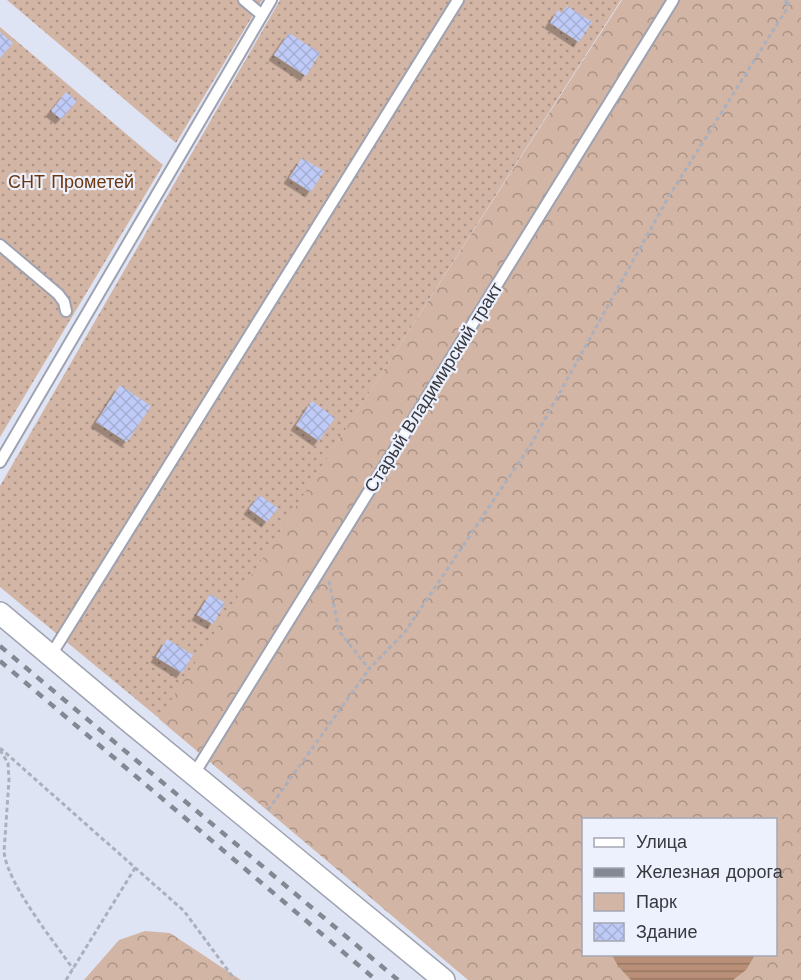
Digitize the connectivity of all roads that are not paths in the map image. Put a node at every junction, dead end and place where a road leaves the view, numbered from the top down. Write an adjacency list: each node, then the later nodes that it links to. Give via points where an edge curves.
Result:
1 (244, 0): 5 (lane)
2 (271, 0): 5 (lane)
3 (458, 0): 10 (lane)
4 (673, 0): 11 (lane, Старый Владимирский тракт)
5 (262, 15): 8 (lane)
6 (0, 245): 7 (lane, via 58,294)
7 (66, 311)
8 (0, 462)
9 (0, 613): 10 (street)
10 (51, 655): 11 (street)
11 (194, 774): 12 (street)
12 (444, 980)

